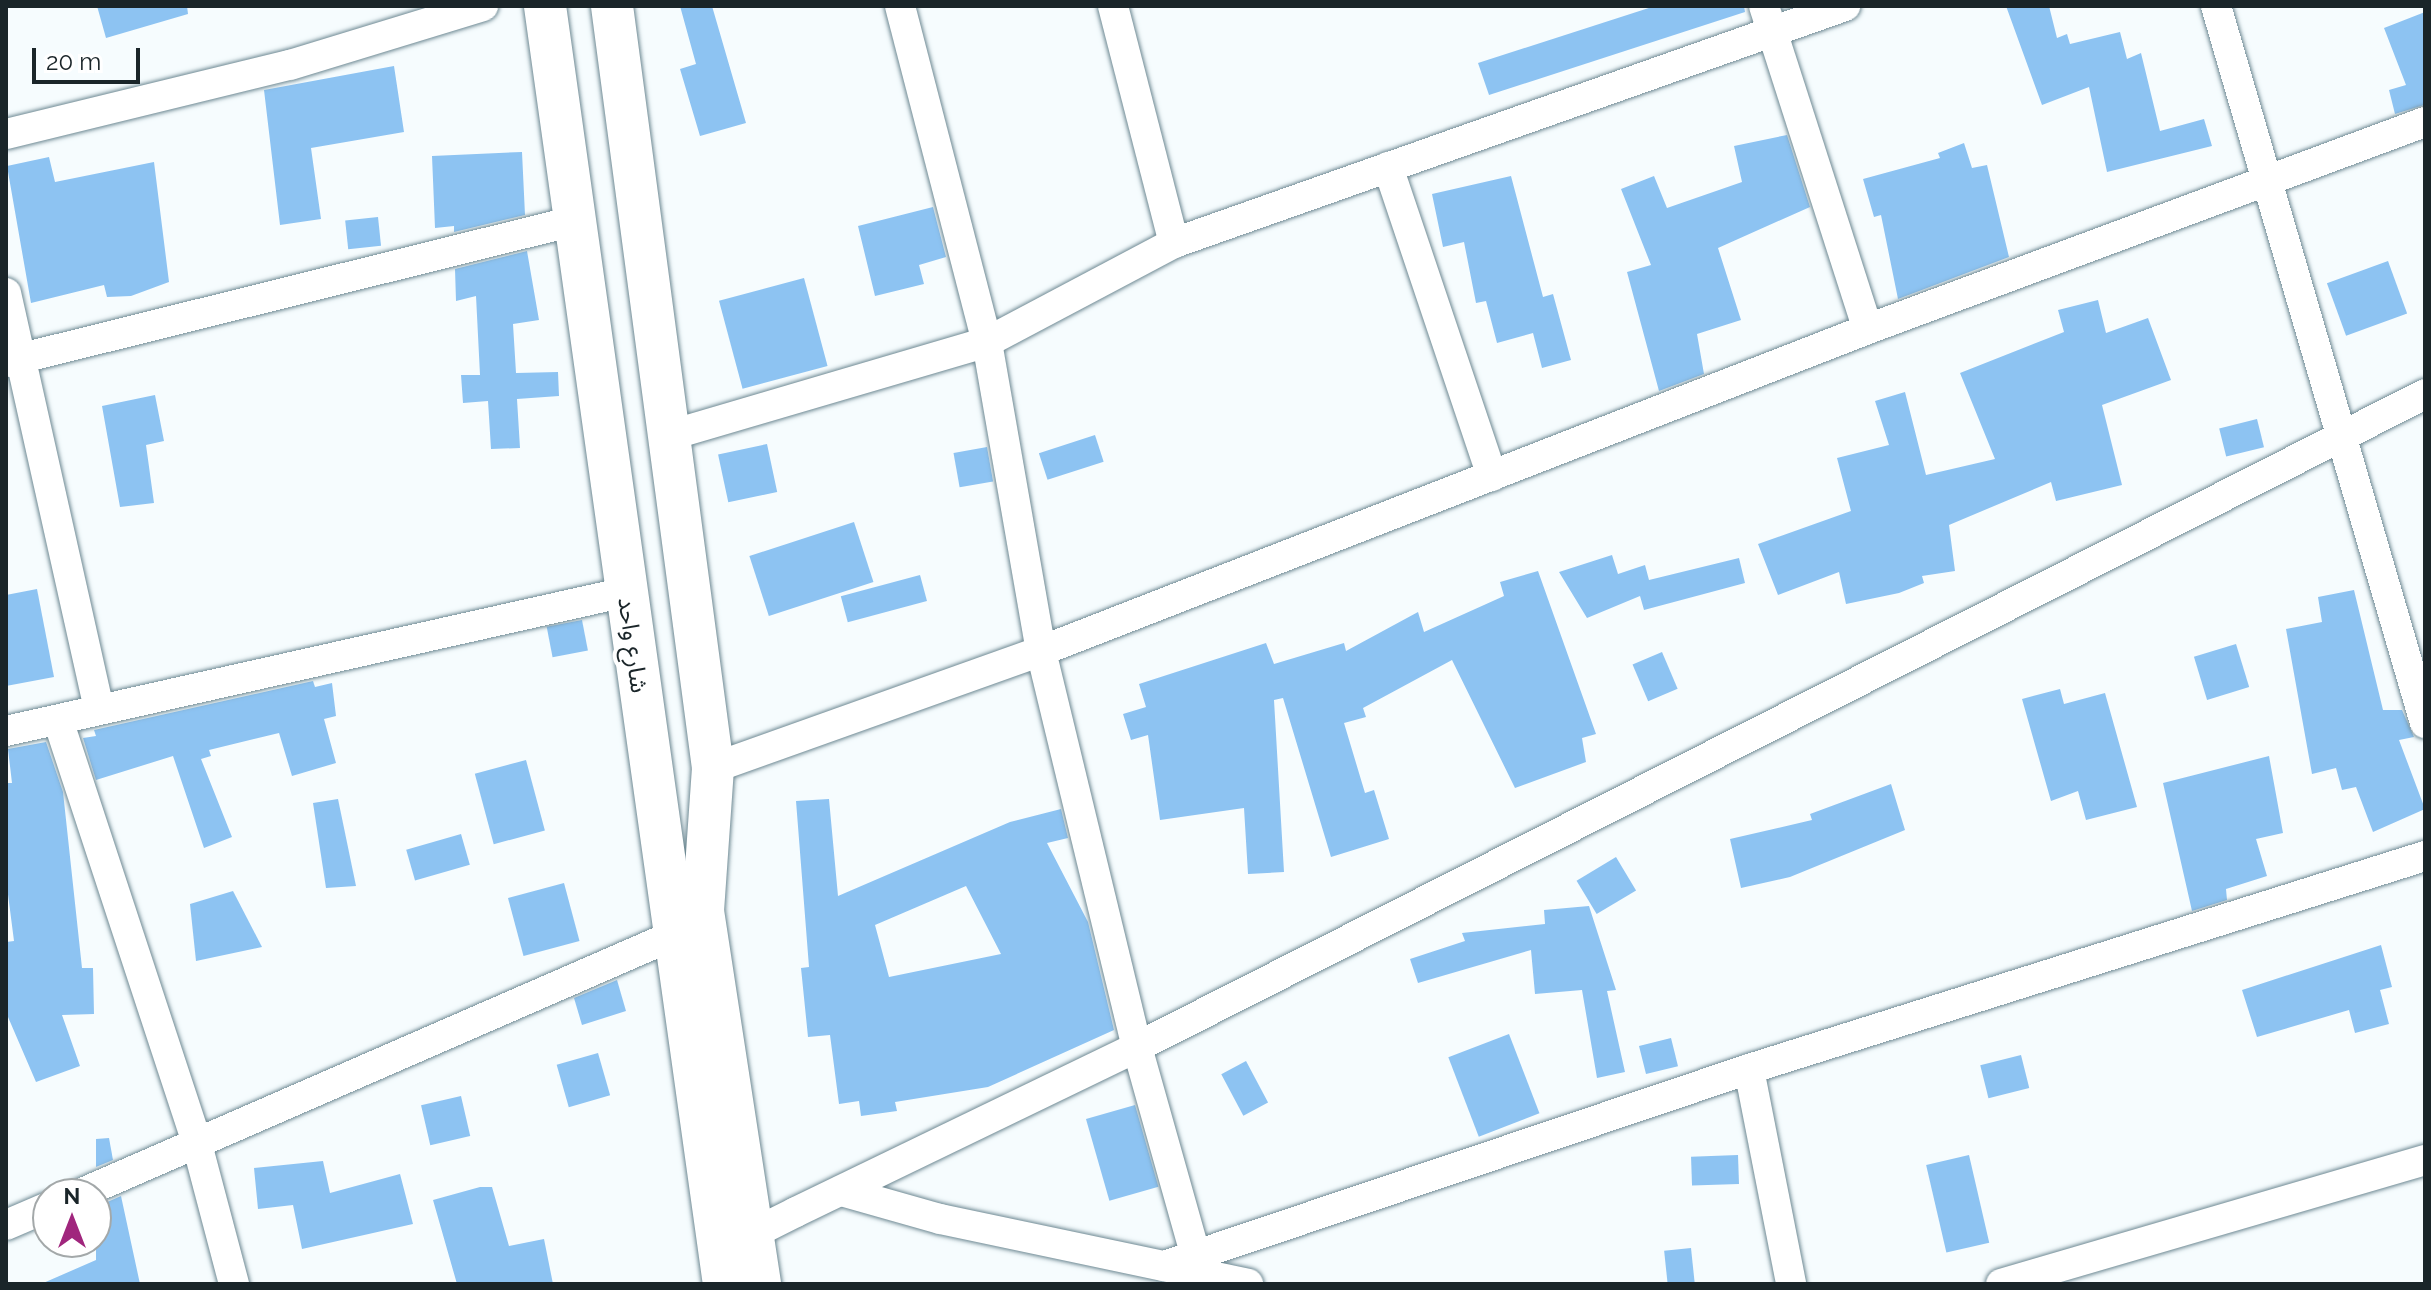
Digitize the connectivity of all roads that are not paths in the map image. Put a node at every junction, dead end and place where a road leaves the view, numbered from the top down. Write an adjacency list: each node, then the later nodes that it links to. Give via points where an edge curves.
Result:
1 (483, 6): 10 (street, via 290,65)
2 (545, 6): 13 (street, شارع واحد)
3 (612, 6): 20 (street)
4 (900, 6): 17 (street)
5 (1113, 6): 14 (street)
6 (1845, 6): 8 (street)
7 (2216, 6): 12 (street)
8 (1768, 19): 11 (street); 16 (street)
9 (2425, 122): 12 (street)
10 (6, 134)
11 (1388, 167): 14 (street); 22 (street)
12 (2263, 182): 16 (street); 21 (street)
13 (574, 221): 18 (street); 23 (street, شارع واحد)
14 (1174, 243): 17 (street)
15 (6, 293): 18 (street)
16 (1868, 329): 22 (street)
17 (987, 342): 20 (street); 24 (street)
18 (14, 361): 25 (street)
19 (2425, 394): 21 (street)
20 (668, 436): 29 (street)
21 (2338, 442): 26 (street); 32 (street)
22 (1492, 476): 24 (street)
23 (626, 592): 25 (street); 31 (street, شارع واحد)
24 (1041, 651): 29 (street); 32 (street)
25 (98, 705): 27 (street)
26 (2423, 707)
27 (58, 720): 28 (street); 34 (street)
28 (6, 731)
29 (713, 768): 40 (street, via 703,911)
30 (2425, 856): 33 (street)
31 (672, 936): 34 (street); 44 (street, شارع واحد)
32 (1137, 1047): 37 (street); 41 (street)
33 (1749, 1069): 41 (street); 47 (street)
34 (197, 1144): 36 (street); 43 (street)
35 (2425, 1160): 48 (street)
36 (112, 1180)
37 (841, 1191): 40 (street); 42 (street, via 940,1219)
38 (32, 1214): 39 (street)
39 (6, 1225)
40 (752, 1234): 44 (street); 45 (street)
41 (1195, 1254): 42 (street)
42 (1164, 1266): 46 (street)
43 (234, 1284)
44 (726, 1284)
45 (760, 1284)
46 (1248, 1284)
47 (1791, 1284)
48 (2001, 1284)

